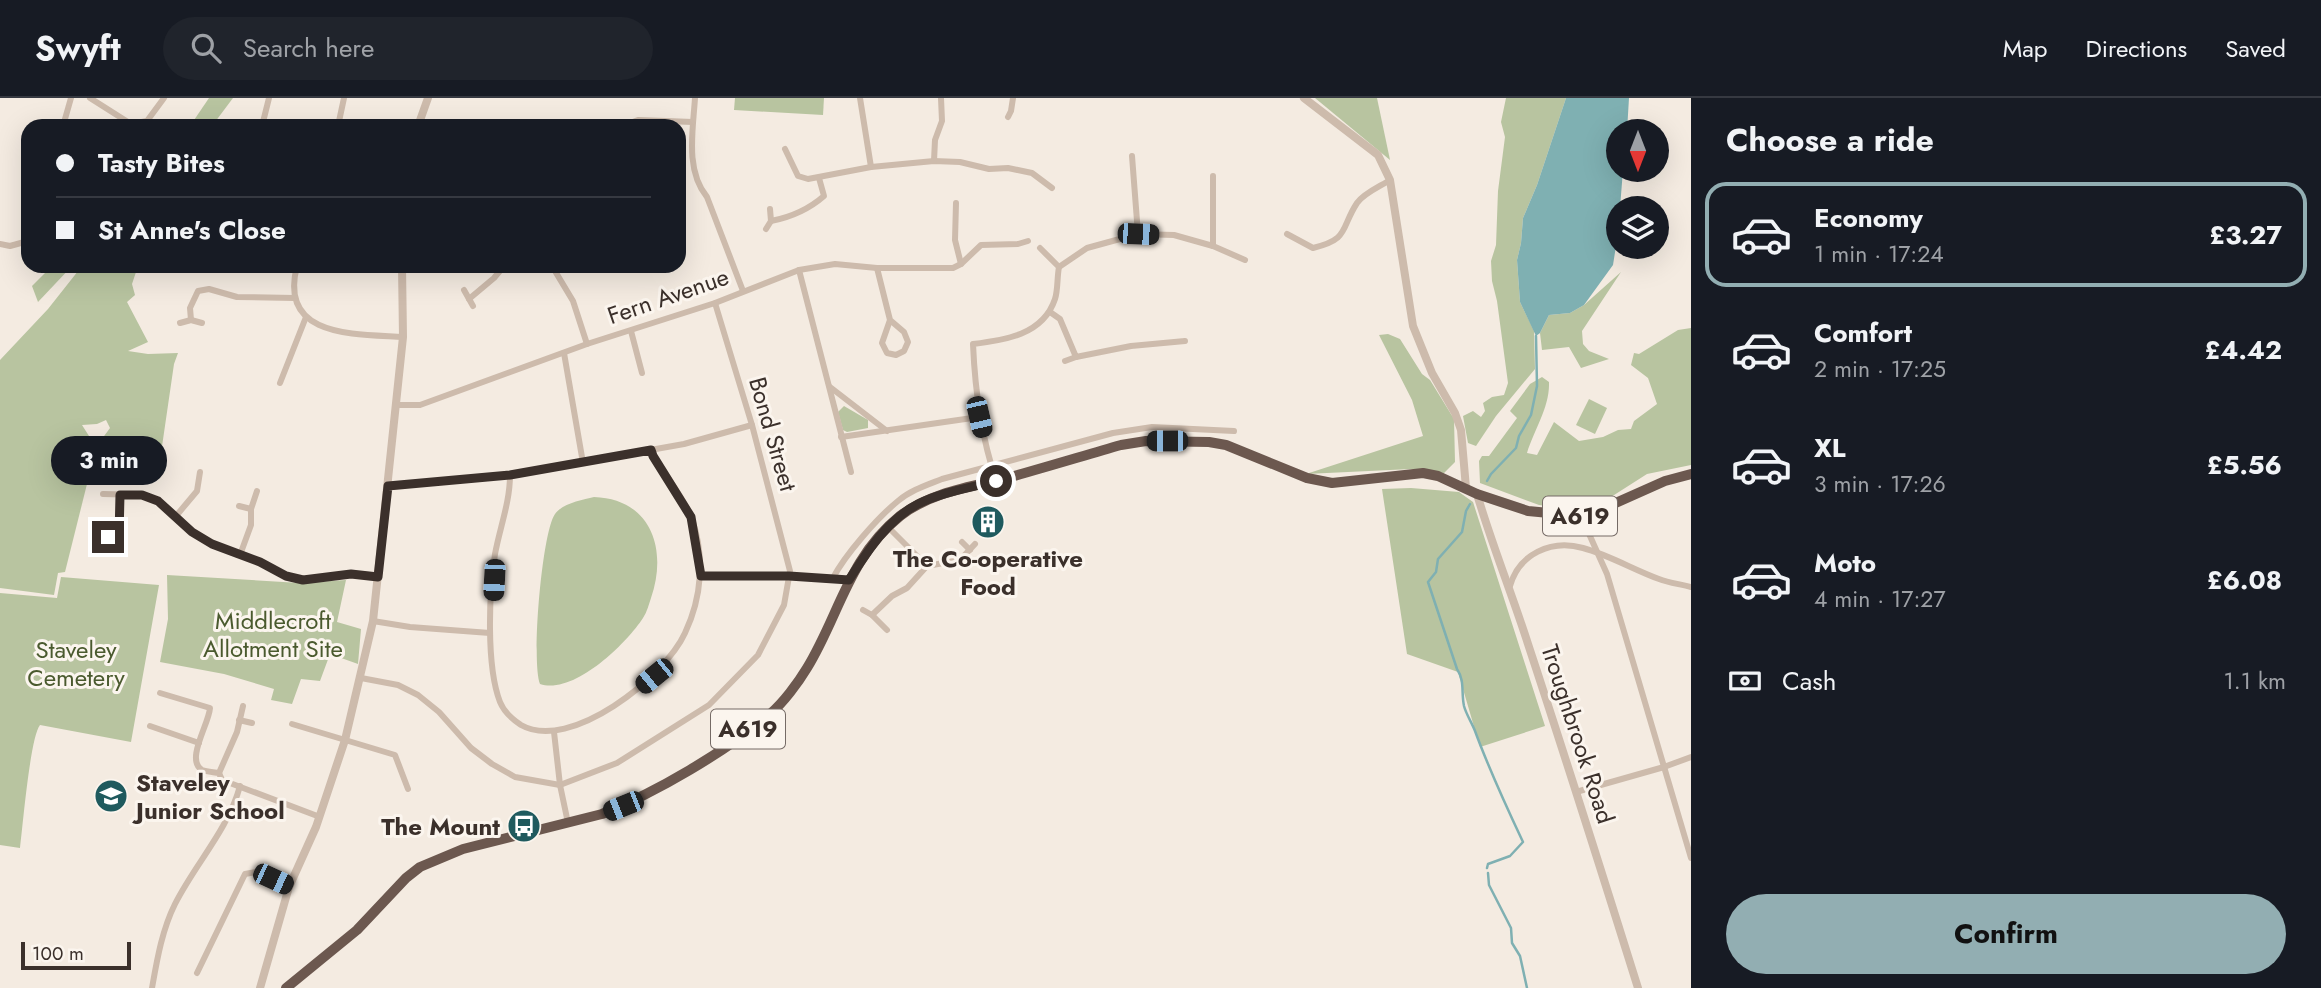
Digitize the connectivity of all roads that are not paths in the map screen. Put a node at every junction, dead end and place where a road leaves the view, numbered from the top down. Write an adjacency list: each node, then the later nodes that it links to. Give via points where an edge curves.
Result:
1 (71, 98): 13 (street)
2 (90, 98): 14 (street)
3 (164, 98): 15 (street)
4 (269, 98): 16 (street)
5 (344, 98): 17 (street)
6 (428, 98): 18 (street)
7 (695, 98): 20 (street)
8 (860, 98): 24 (street)
9 (941, 98): 23 (street, via 943,121 935,140)
10 (1013, 98): 12 (street)
11 (1304, 98): 27 (street, via 1378,155)
12 (1008, 117)
13 (65, 119)
14 (123, 119)
15 (148, 119)
16 (264, 119)
17 (340, 119)
18 (420, 119)
19 (686, 122): 20 (street)
20 (693, 122): 50 (street, via 698,186 707,197)
21 (785, 149): 26 (street, via 798,176)
22 (1132, 156): 33 (street)
23 (934, 161): 24 (street); 28 (street, via 1032,173)
24 (871, 167): 26 (street)
25 (1213, 176): 38 (street)
26 (819, 178): 31 (street, via 824,196 791,217)
27 (1390, 180): 34 (street, via 1358,200 1346,229 1332,243 1313,248); 86 (street, via 1413,326 1461,430)
28 (1052, 188)
29 (956, 203): 41 (street)
30 (770, 209): 31 (street)
31 (771, 221): 32 (street)
32 (766, 229)
33 (1138, 234): 38 (street, via 1174,235); 42 (street, via 1087,248)
34 (1287, 234)
35 (1028, 241): 41 (street, via 981,245)
36 (21, 243): 37 (street)
37 (0, 244)
38 (1213, 246): 40 (street)
39 (1040, 248): 42 (street)
40 (1245, 260)
41 (961, 264): 43 (street, Fern Avenue, via 953,268)
42 (1059, 267): 55 (street)
43 (877, 268): 44 (street, Fern Avenue, via 835,264); 58 (street)
44 (799, 270): 50 (street, Fern Avenue); 70 (street)
45 (296, 273): 51 (street)
46 (402, 273): 62 (street)
47 (498, 273): 52 (street)
48 (556, 273): 64 (street, via 574,304)
49 (464, 290): 52 (street)
50 (743, 291): 53 (street, Fern Avenue)
51 (295, 298): 56 (street); 57 (street, via 237,298 209,289 198,291 190,309)
52 (469, 299): 54 (street)
53 (715, 303): 61 (street, Fern Avenue); 73 (street, Bond Street)
54 (473, 306)
55 (1050, 312): 66 (street, via 1060,319); 72 (street, via 1036,327 1010,339 973,344)
56 (306, 317): 62 (street, via 341,333); 69 (street)
57 (191, 320): 59 (street); 60 (street)
58 (890, 320): 58 (street, via 908,342 896,355 887,353 882,343)
59 (180, 323)
60 (202, 323)
61 (631, 331): 64 (street, Fern Avenue); 68 (street)
62 (403, 337): 71 (street)
63 (1185, 341): 66 (street)
64 (587, 344): 65 (street, Fern Avenue)
65 (564, 353): 71 (street, Fern Avenue, via 420,405); 78 (street)
66 (1076, 356): 67 (street)
67 (1065, 361)
68 (642, 373)
69 (280, 383)
70 (830, 387): 74 (street); 76 (street)
71 (396, 405): 85 (street)
72 (979, 417): 74 (street); 79 (street)
73 (752, 425): 77 (street); 102 (street, Bond Street)
74 (887, 431): 76 (street)
75 (1234, 431): 79 (street, via 1152,426)
76 (841, 437): 81 (street)
77 (651, 450): 78 (street); 101 (street, via 691,517)
78 (583, 463): 83 (street)
79 (991, 465): 84 (street); 104 (street, via 918,488 897,502 840,563)
80 (200, 472): 93 (street, via 197,491)
81 (850, 472)
82 (1691, 474): 94 (highway, A619)
83 (510, 475): 85 (street); 112 (street, via 495,554)
84 (996, 481): 86 (highway, A619, via 1121,445 1181,440 1226,445 1307,478 1332,483 1423,473); 95 (highway, A619, via 917,505)
85 (388, 486): 103 (street)
86 (1466, 488): 88 (highway, A619)
87 (257, 491): 92 (street)
88 (1477, 494): 94 (highway, A619, via 1528,511); 106 (street, Troughbrook Road)
89 (103, 495): 90 (street)
90 (120, 495): 93 (street, via 142,495); 96 (street, via 123,536)
91 (239, 506): 92 (street)
92 (251, 509): 99 (street, via 251,525)
93 (176, 516): 99 (street, via 192,532)
94 (1581, 516): 98 (street)
95 (888, 527): 100 (street); 105 (highway, A619)
96 (108, 537)
97 (962, 542): 100 (street, via 972,547 960,560)
98 (1599, 554): 106 (street, via 1571,545 1541,550 1518,566); 107 (street); 124 (street)
99 (240, 555): 103 (street, via 303,580 351,574)
100 (927, 566): 109 (street)
101 (701, 576): 102 (street); 120 (street, via 684,635 654,676 623,700)
102 (789, 576): 104 (street); 126 (street, via 785,605 758,654 709,705 617,763)
103 (378, 577): 110 (street)
104 (833, 578): 105 (street)
105 (849, 580): 131 (highway, A619, via 807,668 772,712 704,760 634,800)
106 (1510, 586): 129 (street, Troughbrook Road)
107 (1691, 587)
108 (863, 610): 109 (street)
109 (872, 615): 111 (street)
110 (373, 621): 112 (street); 113 (street)
111 (887, 630)
112 (490, 632): 120 (street, via 500,703 524,726)
113 (361, 678): 121 (street); 126 (street, via 398,685 418,695 471,748 503,771)
114 (160, 693): 122 (street, via 210,708)
115 (243, 706): 116 (street)
116 (239, 720): 117 (street); 125 (street)
117 (252, 723)
118 (292, 724): 121 (street)
119 (150, 726): 122 (street)
120 (554, 732): 126 (street)
121 (345, 740): 128 (street, via 395,755); 130 (street)
122 (199, 743): 125 (street, via 195,762 201,769)
123 (1691, 757): 124 (street)
124 (1664, 767): 129 (street); 132 (street)
125 (219, 773): 127 (street, via 222,780)
126 (560, 785): 131 (street)
127 (240, 786): 130 (street); 135 (street, via 214,843 174,905)
128 (408, 789)
129 (1576, 792): 138 (street, Troughbrook Road)
130 (320, 817): 133 (street)
131 (568, 823): 137 (highway, A619, via 463,849 420,867 357,930)
132 (1691, 858)
133 (289, 887): 134 (street, via 256,872 246,874); 136 (street)
134 (197, 973)
135 (152, 988)
136 (260, 988)
137 (286, 988)
138 (1638, 988)

